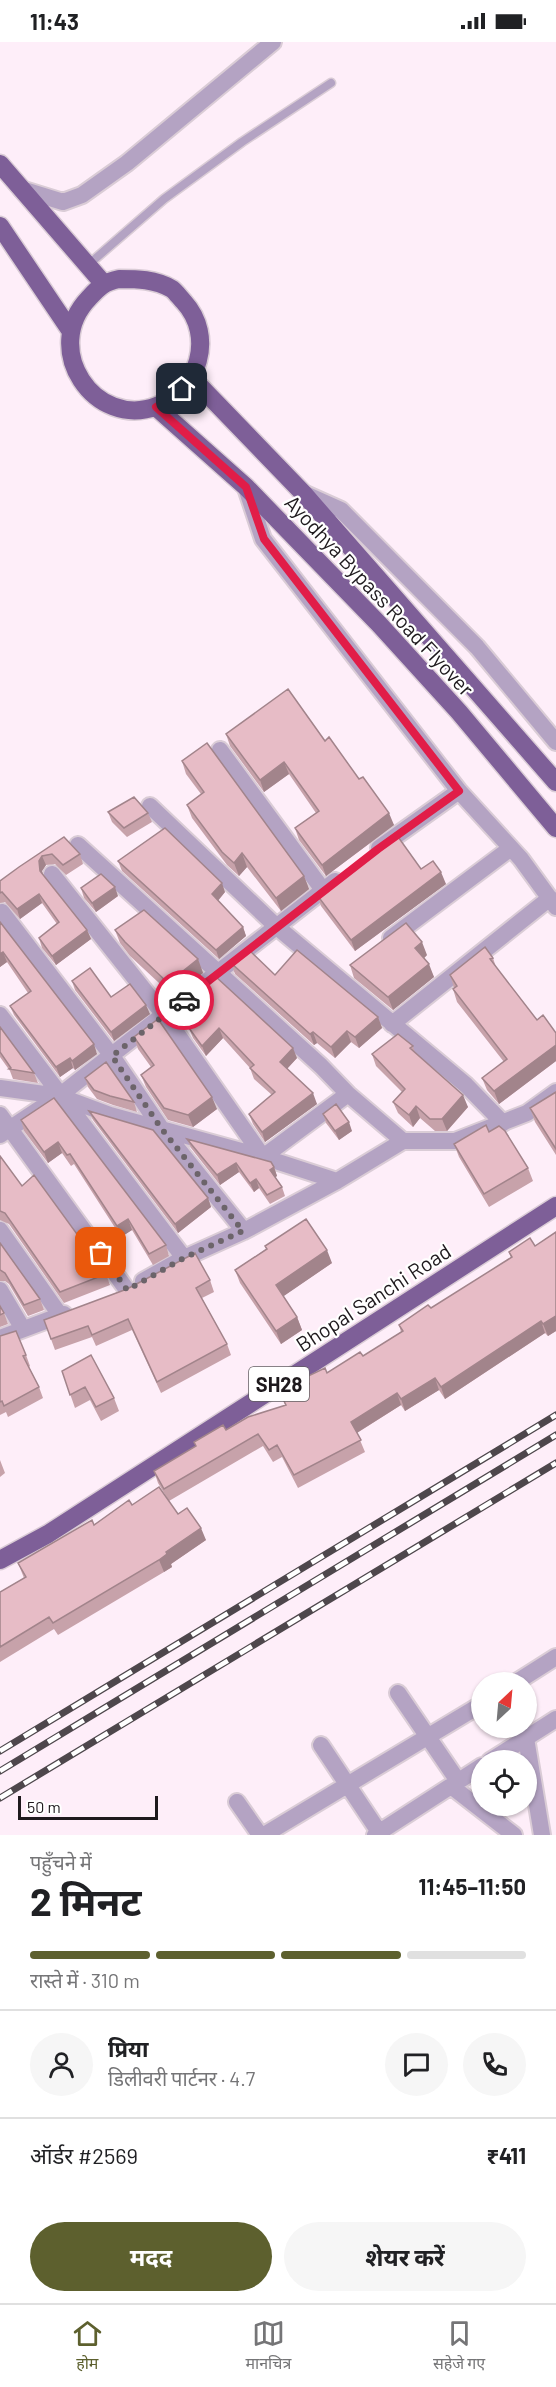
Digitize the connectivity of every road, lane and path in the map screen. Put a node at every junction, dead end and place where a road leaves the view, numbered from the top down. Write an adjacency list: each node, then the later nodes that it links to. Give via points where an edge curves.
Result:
1 (273, 42): 4 (street, via 127,163 82,195 63,202)
2 (331, 84): 6 (lane, via 164,199)
3 (0, 164): 4 (main road)
4 (21, 189): 6 (main road)
5 (0, 226): 8 (main road)
6 (88, 265): 7 (main road)
7 (103, 283): 8 (main road, via 77,310); 9 (main road, via 146,279 173,289 193,311 201,334 200,359)
8 (70, 330): 10 (main road, via 71,362 87,390 112,406 132,410)
9 (187, 384): 10 (main road, via 175,397); 12 (main road, Ayodhya Bypass Road Flyover)
10 (156, 407): 11 (main road, Ayodhya Bypass Road Flyover)
11 (246, 487): 16 (street, via 264,539); 18 (main road, Ayodhya Bypass Road Flyover, via 379,624)
12 (303, 493): 13 (street, via 341,510 477,647); 15 (main road, Ayodhya Bypass Road Flyover)
13 (556, 742)
14 (220, 750): 24 (street)
15 (556, 782)
16 (459, 791): 20 (street); 21 (street)
17 (150, 806): 27 (street)
18 (556, 828)
19 (78, 845): 30 (street)
20 (511, 848): 25 (street); 28 (street)
21 (369, 856)
22 (350, 870): 24 (street)
23 (52, 874): 33 (street)
24 (323, 890): 27 (street)
25 (553, 903): 34 (street)
26 (2, 912): 35 (street)
27 (277, 927): 30 (street); 31 (street)
28 (374, 950)
29 (356, 964): 31 (street)
30 (219, 973): 33 (street); 38 (street)
31 (337, 978): 34 (street)
32 (0, 1015): 39 (street)
33 (164, 1016): 35 (street); 44 (street)
34 (392, 1024): 40 (street, via 466,1085)
35 (112, 1056): 39 (street); 42 (street)
36 (0, 1088): 39 (street)
37 (556, 1092): 40 (street, via 527,1113)
38 (348, 1094): 43 (street); 44 (street)
39 (59, 1096): 41 (street); 42 (street); 49 (street)
40 (503, 1123): 43 (street, via 455,1141)
41 (3, 1125): 51 (street)
42 (161, 1128): 44 (street); 48 (street)
43 (403, 1141): 45 (street)
44 (263, 1157): 45 (street)
45 (337, 1181): 48 (street)
46 (556, 1206): 57 (main road, Bhopal Sanchi Road / SH28, via 48,1534)
47 (0, 1230): 54 (street)
48 (243, 1231): 49 (street)
49 (184, 1258): 51 (street)
50 (0, 1290): 55 (street)
51 (127, 1290): 52 (street)
52 (108, 1297)
53 (79, 1308): 54 (street)
54 (60, 1315): 55 (street)
55 (23, 1329): 56 (street)
56 (0, 1338)
57 (0, 1560)
58 (556, 1657): 59 (street)
59 (532, 1672)
60 (398, 1693): 64 (street)
61 (471, 1711): 64 (street)
62 (556, 1719): 63 (street)
63 (537, 1728)
64 (430, 1737): 70 (street); 71 (street)
65 (521, 1738): 68 (street)
66 (529, 1738): 76 (street)
67 (321, 1745): 71 (street)
68 (505, 1750)
69 (471, 1773): 70 (street)
70 (454, 1784): 73 (street); 75 (street)
71 (348, 1786): 73 (street); 74 (street)
72 (237, 1802): 74 (street)
73 (377, 1834)
74 (262, 1835)
75 (514, 1835)
76 (542, 1835)

